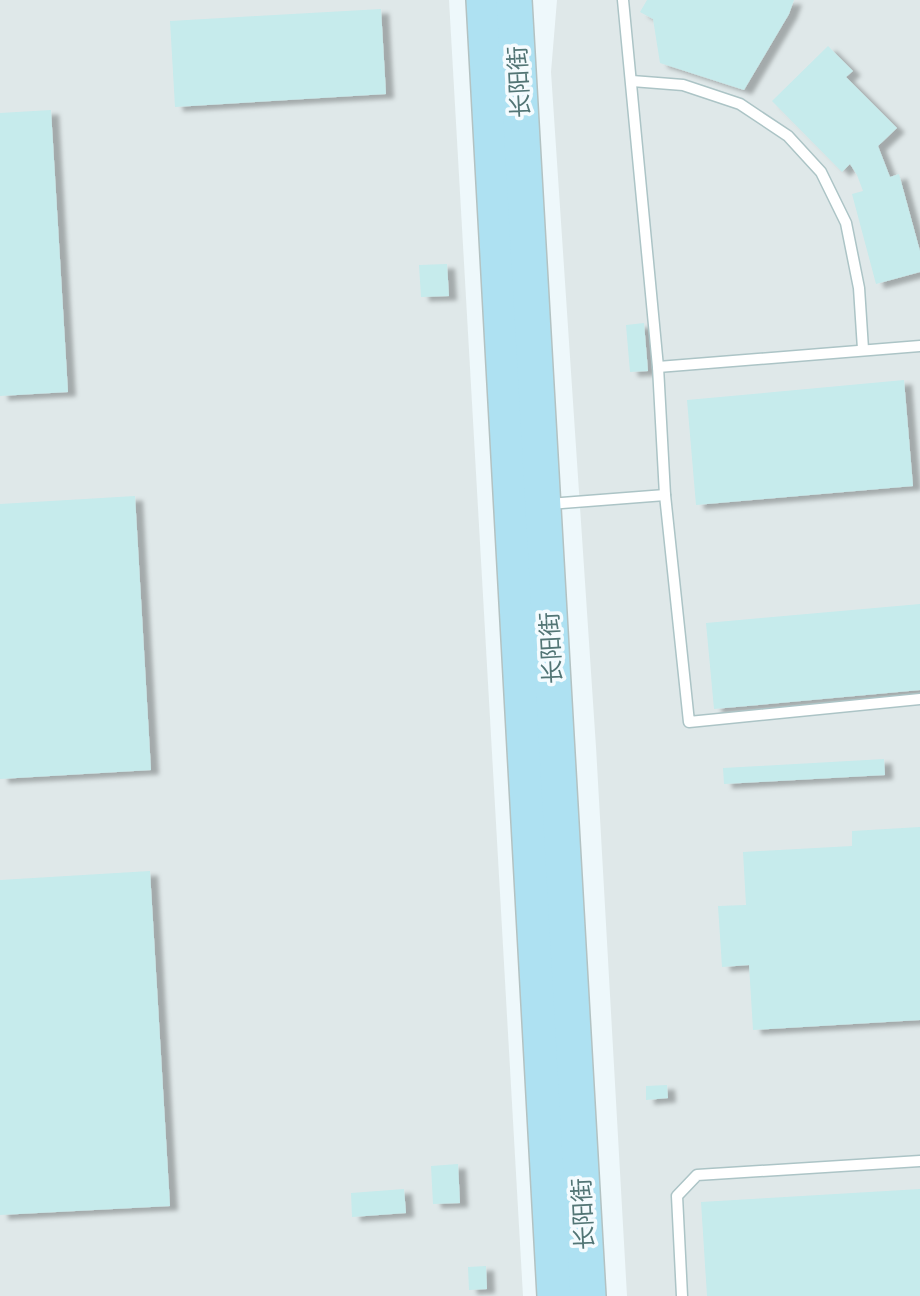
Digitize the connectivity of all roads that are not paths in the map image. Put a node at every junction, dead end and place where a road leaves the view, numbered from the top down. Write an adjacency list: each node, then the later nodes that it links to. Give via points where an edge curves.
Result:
1 (484, 0): 12 (main road, 长阳街)
2 (514, 0): 9 (main road, 长阳街)
3 (623, 0): 4 (lane)
4 (632, 81): 6 (lane, via 683,85 740,104 788,136 821,172 846,223 859,288); 7 (lane)
5 (920, 346): 6 (lane)
6 (863, 349): 7 (lane)
7 (658, 367): 8 (lane)
8 (665, 495): 9 (lane); 10 (lane, via 690,722)
9 (543, 505): 13 (main road, 长阳街)
10 (920, 699)
11 (920, 1161): 14 (lane, via 697,1175 677,1196)
12 (555, 1296)
13 (588, 1296)
14 (682, 1296)

